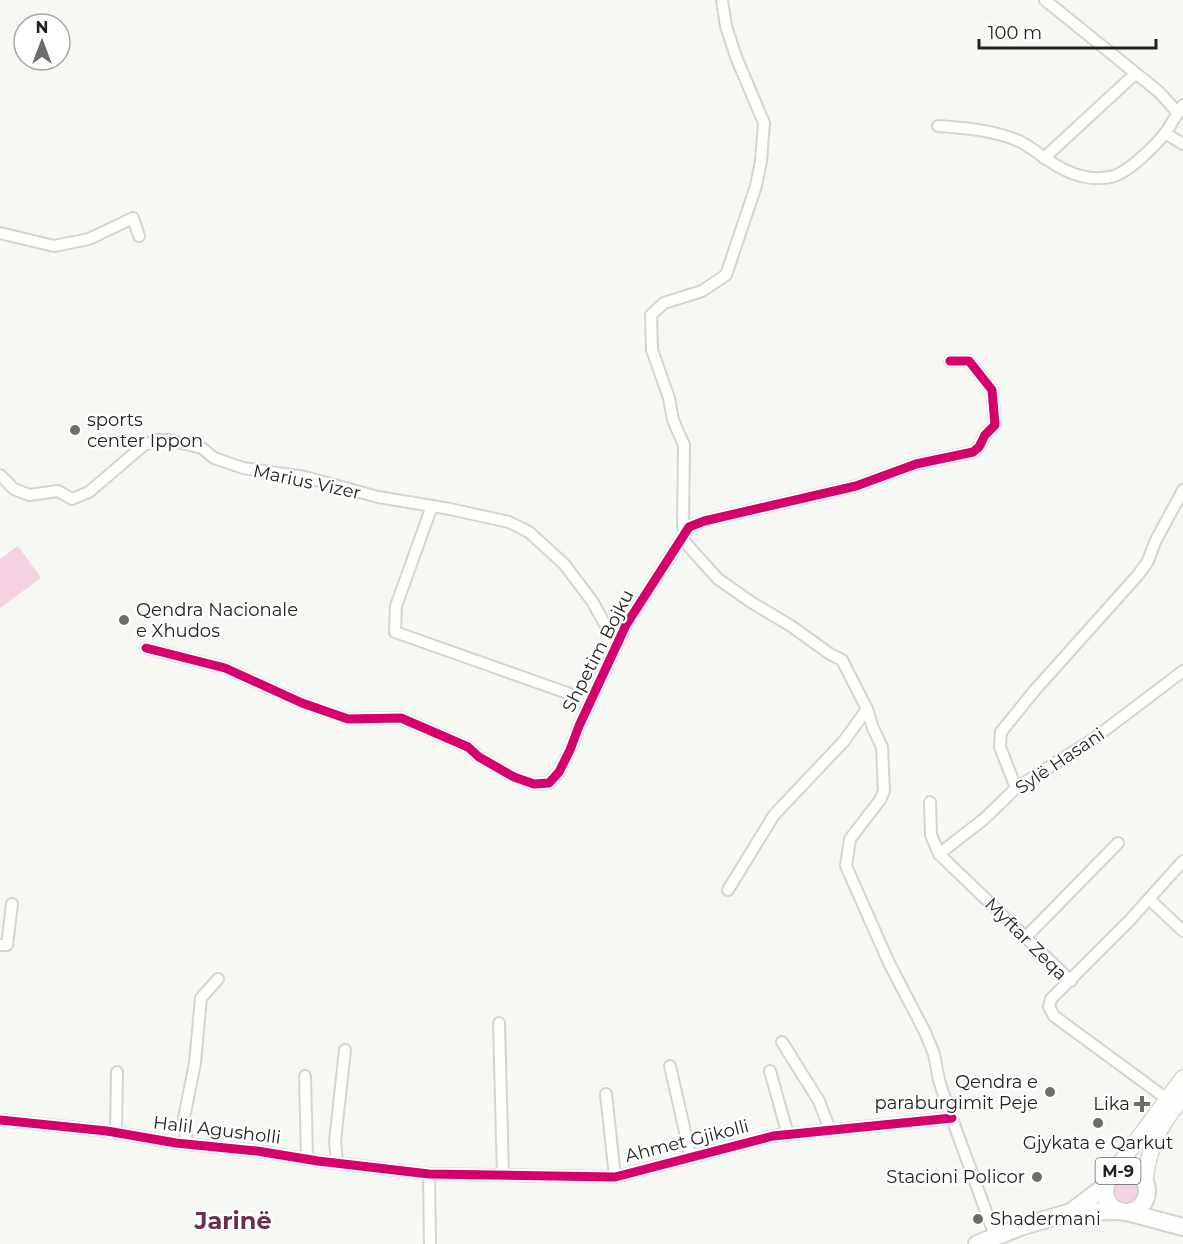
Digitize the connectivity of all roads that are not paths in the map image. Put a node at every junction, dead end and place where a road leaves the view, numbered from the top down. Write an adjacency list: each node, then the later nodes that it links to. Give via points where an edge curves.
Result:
1 (722, 0): 16 (street, via 734,50 764,123 756,186 726,276 702,291 664,303 651,315 652,350 669,398 672,420 684,445)
2 (1046, 0): 3 (street)
3 (1135, 74): 4 (street); 8 (street)
4 (1180, 109): 6 (street)
5 (938, 126): 8 (street, via 999,133)
6 (1165, 133): 7 (street); 8 (street, via 1128,168 1111,177 1084,178)
7 (1183, 144)
8 (1044, 158)
9 (0, 233): 10 (street, via 54,246 90,239 133,218)
10 (139, 236)
11 (950, 361): 16 (street, Shpetim Bojku, via 969,361 992,390 995,425 973,452 916,464 856,486 704,521 689,527)
12 (0, 475): 14 (street, Marius Vizer, via 14,489 29,495 58,491 72,499 89,492 144,445 169,440 202,448 214,458 243,468 305,477 378,497)
13 (1183, 490): 22 (street, via 1138,575 1001,732 1000,747)
14 (432, 506): 15 (street, Marius Vizer); 20 (street, via 396,606 395,632)
15 (450, 509): 17 (street, Shpetim Bojku, via 509,522 529,532 564,564 606,626)
16 (684, 536): 17 (street, Shpetim Bojku); 21 (street, via 718,579 842,660)
17 (620, 638): 20 (street, Shpetim Bojku)
18 (146, 648): 20 (street, Shpetim Bojku, via 225,668 302,704 348,719 401,718 468,747 514,777 534,784 549,783 560,772)
19 (1183, 671): 22 (street, Sylë Hasani, via 1092,741)
20 (590, 701)
21 (867, 709): 27 (street, via 844,741 774,815); 46 (street, via 882,747 884,791 850,839 846,866 925,1032)
22 (1016, 788): 25 (street, Sylë Hasani)
23 (930, 802): 25 (street, via 931,835)
24 (1118, 843): 31 (street)
25 (939, 854): 31 (street, Myftar Zeqa)
26 (1183, 861): 28 (street)
27 (728, 891)
28 (1149, 899): 30 (street); 34 (street)
29 (12, 904): 32 (street, via 7,945)
30 (1183, 932)
31 (1026, 937): 34 (street, Myftar Zeqa)
32 (0, 945)
33 (218, 979): 51 (street, via 201,998 195,1063 184,1118)
34 (1071, 981): 45 (street, Myftar Zeqa, via 1051,999 1048,1007 1054,1016)
35 (499, 1023): 56 (street)
36 (782, 1042): 48 (street, via 819,1101)
37 (345, 1050): 54 (street, via 335,1141)
38 (670, 1066): 52 (street, Ahmet Gjikolli)
39 (770, 1071): 50 (street)
40 (117, 1072): 49 (street)
41 (305, 1076): 53 (street, Halil Agusholli)
42 (1183, 1078): 45 (main road)
43 (606, 1094): 57 (street)
44 (1183, 1096): 59 (main road, via 1155,1136 1148,1158)
45 (1167, 1099): 58 (main road)
46 (952, 1118): 48 (street, Ahmet Gjikolli); 63 (street)
47 (0, 1120): 49 (street, Halil Agusholli)
48 (830, 1130): 50 (street, Ahmet Gjikolli)
49 (116, 1132): 51 (street, Halil Agusholli)
50 (788, 1135): 52 (street, Ahmet Gjikolli)
51 (187, 1144): 53 (street, Halil Agusholli)
52 (691, 1158): 57 (street, Ahmet Gjikolli)
53 (307, 1159): 54 (street, Halil Agusholli)
54 (337, 1163): 55 (street, Halil Agusholli)
55 (429, 1174): 56 (street, Ahmet Gjikolli); 64 (street)
56 (503, 1175): 57 (street, Ahmet Gjikolli)
57 (615, 1177)
58 (1108, 1181): 59 (main road, M-9, via 1118,1171 1130,1170 1136,1172); 60 (main road, M-9); 61 (main road, M-9, via 1104,1193 1109,1204)
59 (1146, 1189): 61 (main road, M-9, via 1139,1208); 62 (main road, M-9)
60 (1071, 1212): 61 (main road, M-9); 63 (main road, M-9)
61 (1123, 1212): 62 (main road, M-9)
62 (1179, 1226)
63 (995, 1236): 65 (main road, M-9)
64 (430, 1244)
65 (977, 1244)

